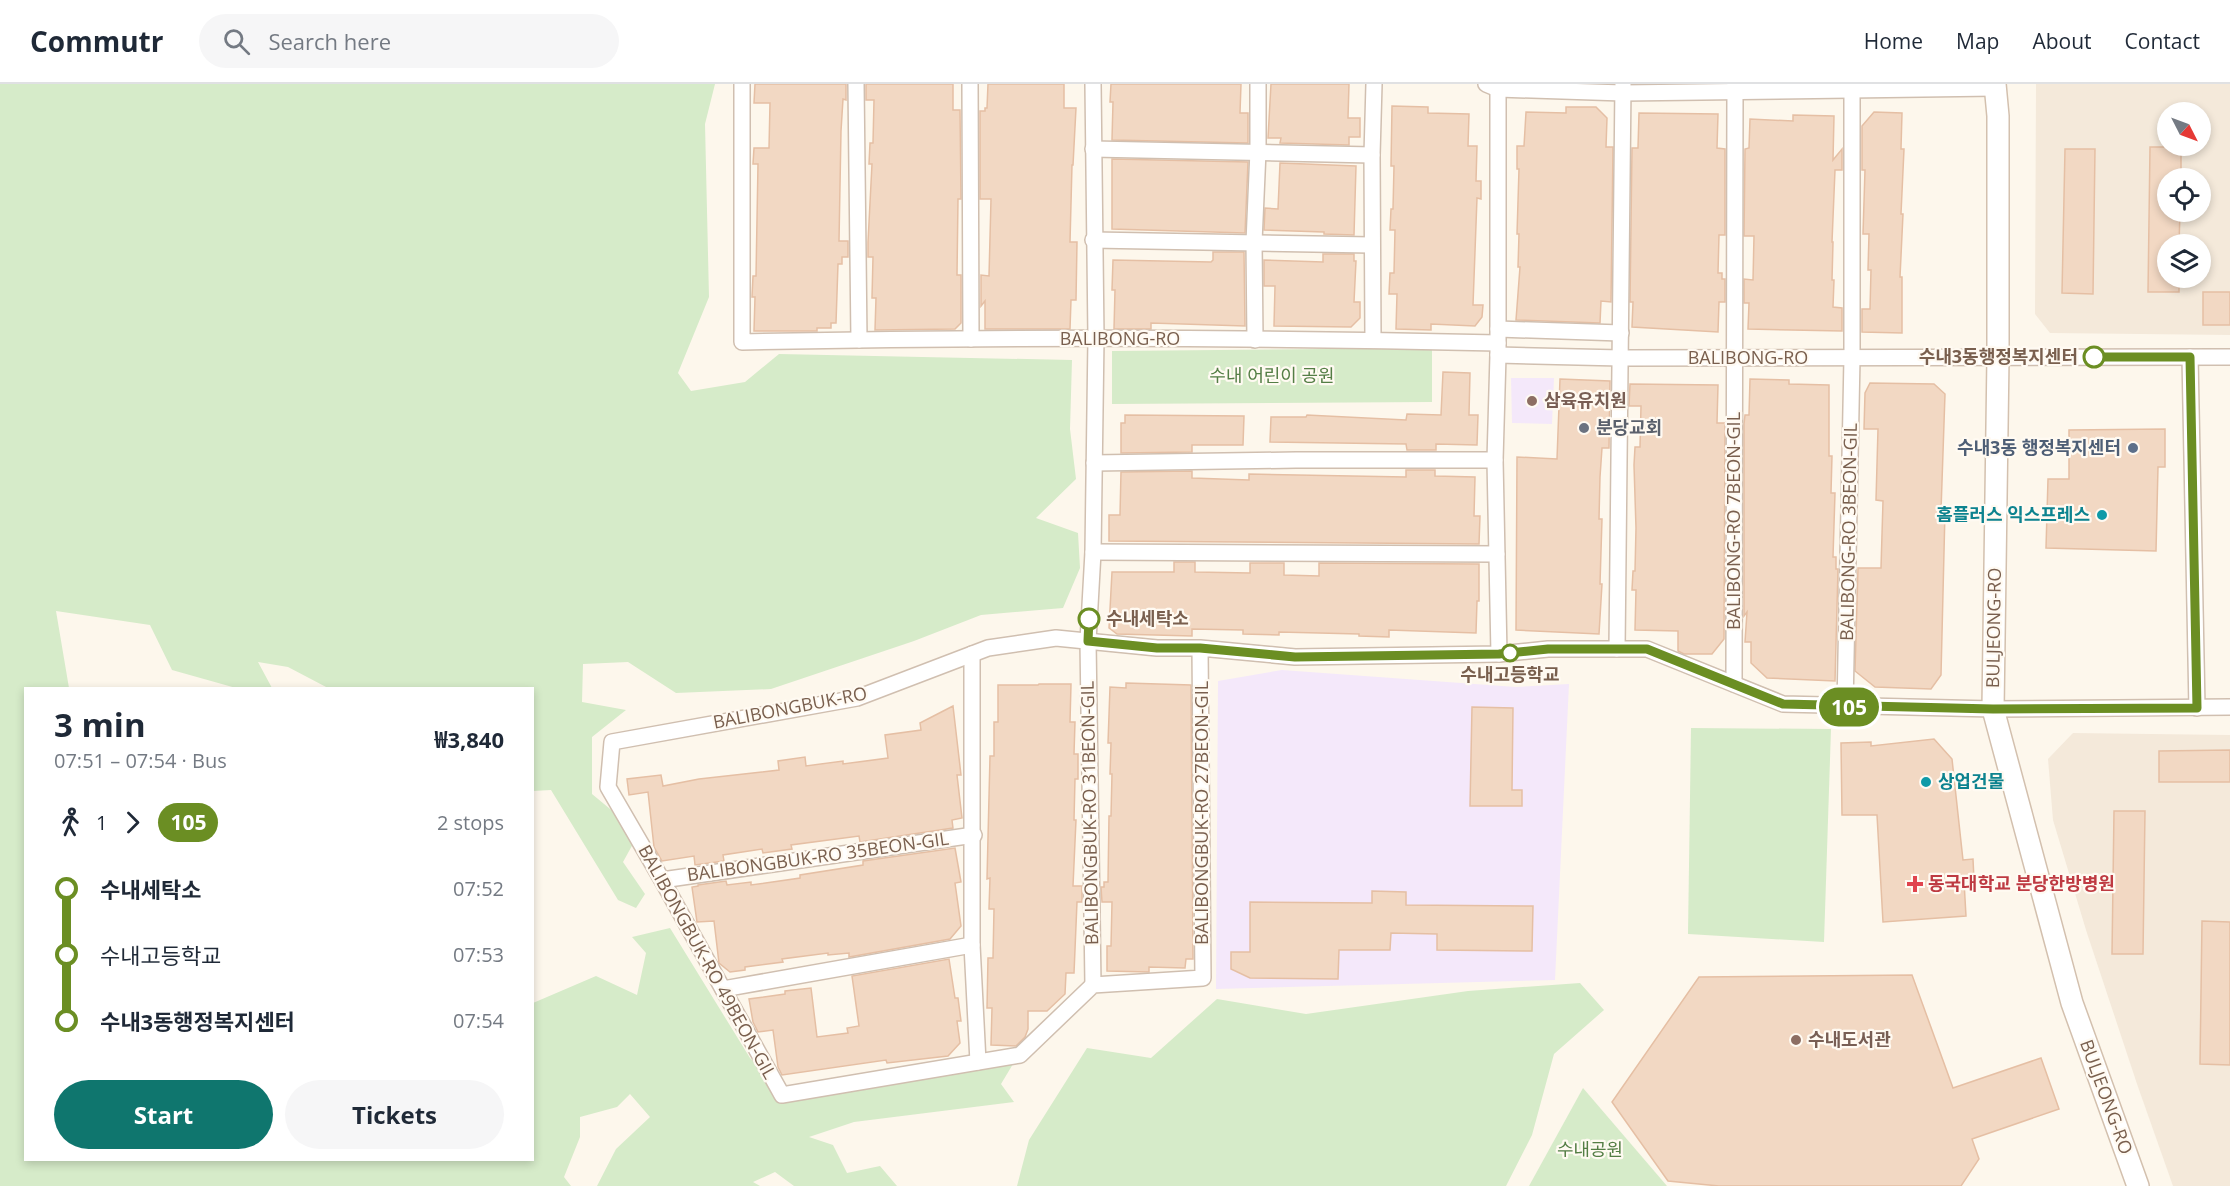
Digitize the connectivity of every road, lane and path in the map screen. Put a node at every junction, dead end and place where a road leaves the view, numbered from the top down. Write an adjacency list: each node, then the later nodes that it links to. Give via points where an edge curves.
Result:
1 (742, 84): 21 (street, BALIBONG-RO, via 742,342)
2 (856, 84): 21 (street)
3 (970, 84): 20 (street)
4 (1093, 84): 12 (street, BALIBONGBUK-RO 31BEON-GIL)
5 (1258, 84): 13 (street)
6 (1374, 84): 14 (street)
7 (1494, 86): 10 (street); 24 (street)
8 (1852, 86): 9 (street); 11 (street); 30 (street, BALIBONG-RO 3BEON-GIL)
9 (1995, 86): 25 (main road, BULJEONG-RO)
10 (1623, 88): 11 (street); 18 (street)
11 (1735, 88): 29 (street, BALIBONG-RO 7BEON-GIL)
12 (1093, 149): 13 (street); 15 (street, BALIBONGBUK-RO 31BEON-GIL)
13 (1258, 151): 14 (street); 16 (street)
14 (1372, 155): 17 (street)
15 (1093, 240): 16 (street); 19 (street, BALIBONGBUK-RO 31BEON-GIL)
16 (1254, 242): 17 (street); 22 (street)
17 (1371, 245): 23 (street)
18 (1621, 333): 24 (street); 28 (street)
19 (1096, 338): 20 (street, BALIBONG-RO); 22 (street, BALIBONG-RO); 32 (street, BALIBONGBUK-RO 31BEON-GIL)
20 (971, 339): 21 (street, BALIBONG-RO)
21 (859, 340)
22 (1255, 340): 23 (street, BALIBONG-RO)
23 (1373, 340): 24 (street, BALIBONG-RO)
24 (1498, 342): 28 (street, BALIBONG-RO); 31 (street)
25 (1998, 357): 26 (street, BALIBONG-RO); 30 (street, BALIBONG-RO); 44 (main road, BULJEONG-RO)
26 (2190, 357): 27 (street, BALIBONG-RO); 43 (street)
27 (2230, 357)
28 (1621, 358): 29 (street, BALIBONG-RO); 37 (street)
29 (1735, 358): 30 (street, BALIBONG-RO); 40 (street, BALIBONG-RO 7BEON-GIL)
30 (1852, 358): 41 (street, BALIBONG-RO 3BEON-GIL)
31 (1495, 460): 32 (street); 34 (street)
32 (1094, 463): 33 (street, BALIBONGBUK-RO 31BEON-GIL)
33 (1093, 552): 34 (street); 35 (street, BALIBONGBUK-RO 31BEON-GIL)
34 (1497, 554): 39 (street)
35 (1088, 641): 36 (street, BALIBONGBUK-RO); 38 (street, BALIBONGBUK-RO, via 1056,638); 49 (street, BALIBONGBUK-RO 31BEON-GIL)
36 (1200, 648): 39 (street, BALIBONGBUK-RO, via 1295,657); 49 (street, BALIBONGBUK-RO 27BEON-GIL, via 1203,978)
37 (1617, 649): 39 (street, BALIBONGBUK-RO); 40 (street, BALIBONGBUK-RO, via 1647,649)
38 (972, 654): 45 (street, BALIBONGBUK-RO, via 857,698); 46 (street, BALIBONGBUK-RO 35BEON-GIL)
39 (1499, 654)
40 (1734, 684): 41 (street, BALIBONGBUK-RO, via 1783,704)
41 (1845, 707): 44 (street, BALIBONGBUK-RO)
42 (2230, 707): 43 (street, BALIBONGBUK-RO)
43 (2197, 708): 44 (street, BALIBONGBUK-RO)
44 (1993, 709): 52 (main road, BULJEONG-RO, via 2072,1003)
45 (612, 742): 47 (street, BALIBONGBUK-RO 49BEON-GIL, via 608,787)
46 (974, 835): 47 (street, BALIBONGBUK-RO 35BEON-GIL); 48 (street, BALIBONGBUK-RO 35BEON-GIL)
47 (662, 880): 50 (street, BALIBONGBUK-RO 49BEON-GIL)
48 (972, 945): 50 (street); 51 (street, BALIBONGBUK-RO 35BEON-GIL)
49 (1093, 984): 51 (street, BALIBONGBUK-RO 49BEON-GIL, via 1020,1055)
50 (723, 989): 51 (street, BALIBONGBUK-RO 49BEON-GIL, via 782,1095)
51 (978, 1062)
52 (2138, 1186)

